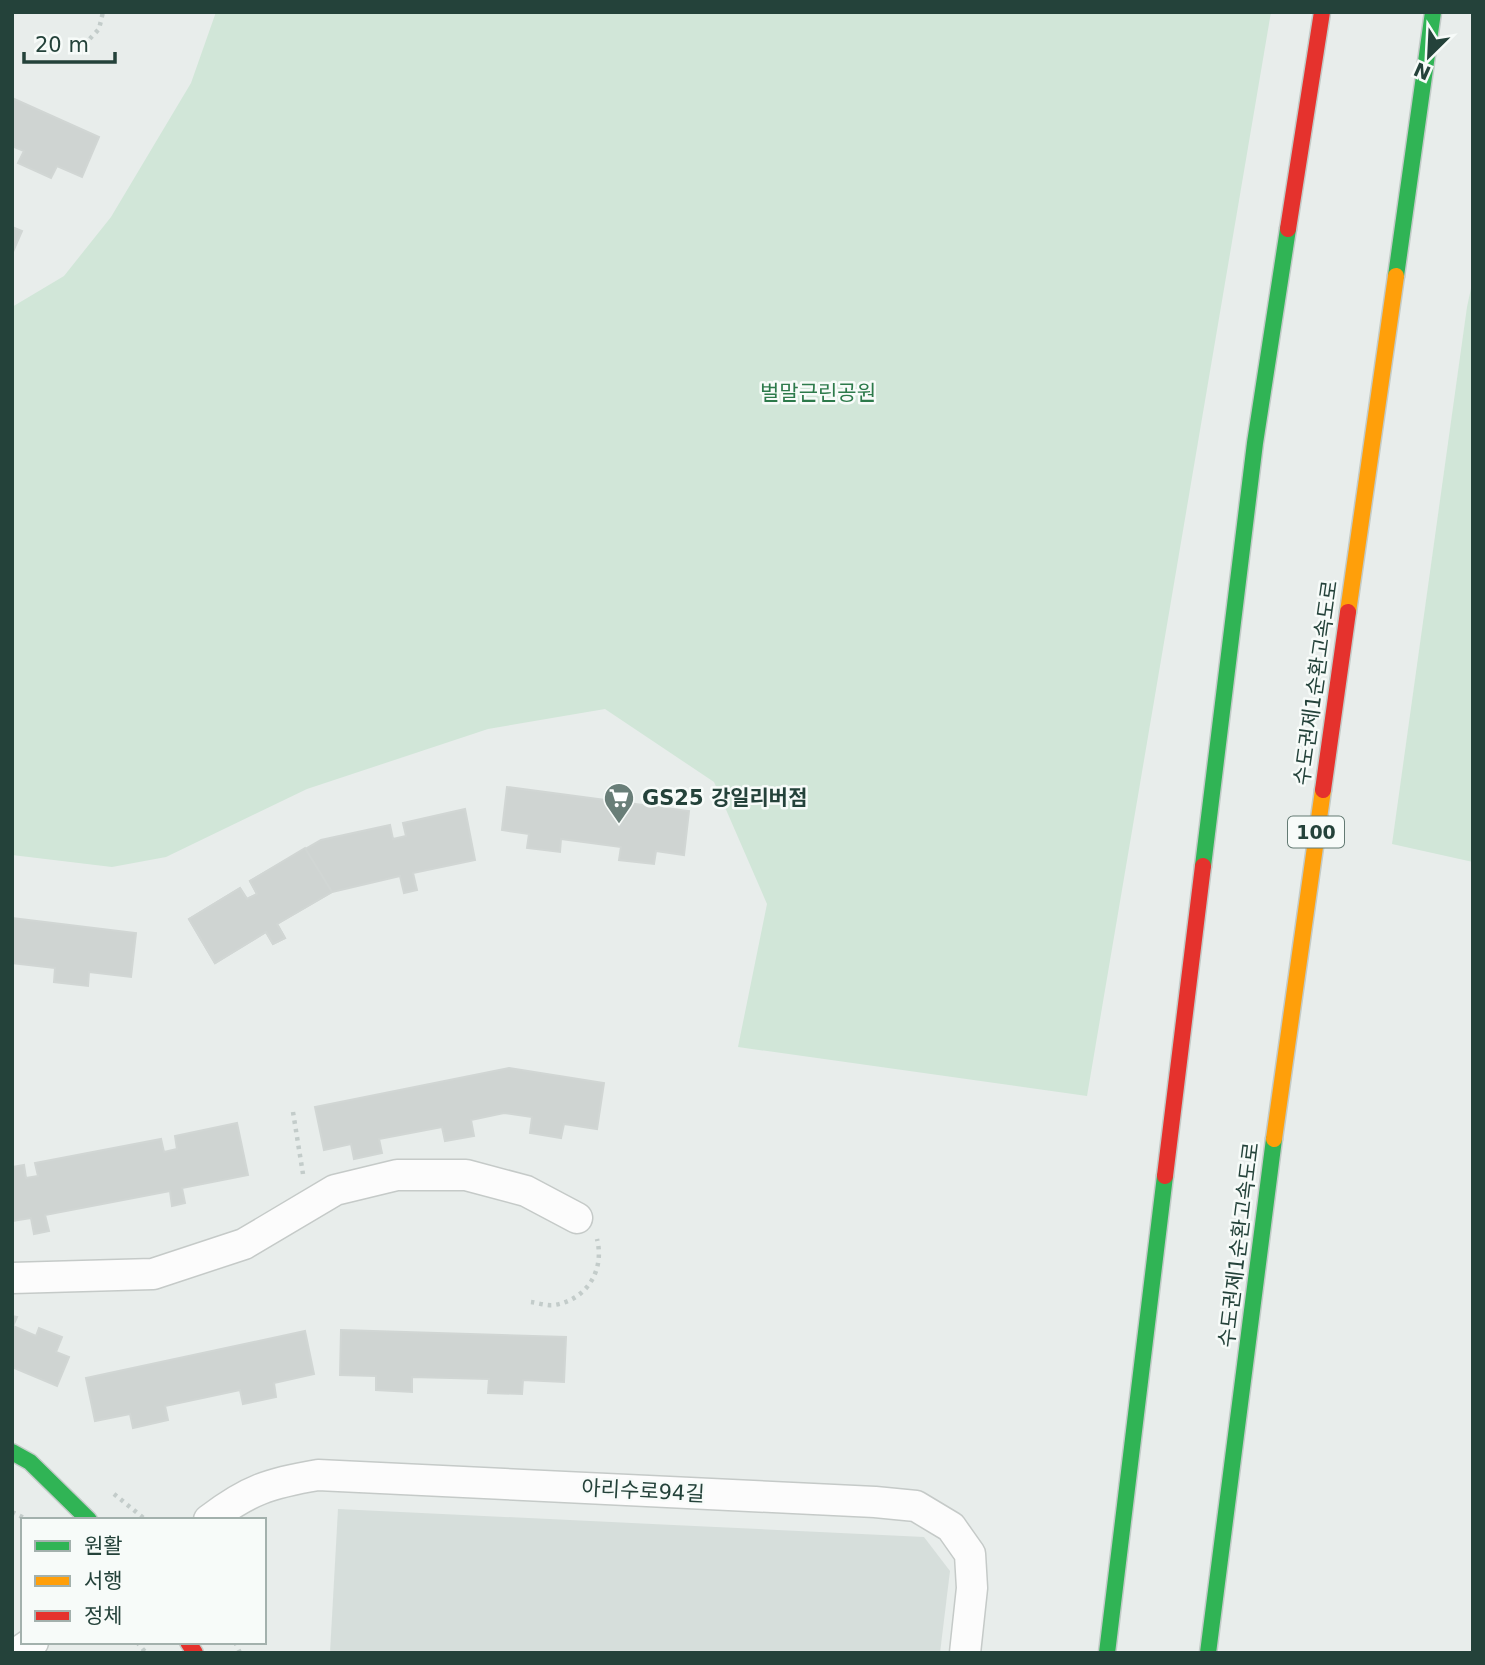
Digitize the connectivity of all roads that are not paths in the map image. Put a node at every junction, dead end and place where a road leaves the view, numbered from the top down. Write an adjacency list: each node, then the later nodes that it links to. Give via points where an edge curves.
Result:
1 (1322, 12): 9 (main road, via 1255,443)
2 (1433, 12): 10 (main road, 수도권제1순환고속도로 / 100, via 1273,1143)
3 (577, 1218): 4 (street, via 526,1191 466,1175 397,1175 335,1191 244,1244 153,1274)
4 (12, 1278)
5 (12, 1452): 6 (main road, via 30,1462)
6 (87, 1518)
7 (212, 1518): 8 (street, 아리수로94길, via 233,1501 274,1482 318,1475 916,1506 951,1527 970,1554 972,1588)
8 (965, 1653)
9 (1107, 1653)
10 (1208, 1653)

